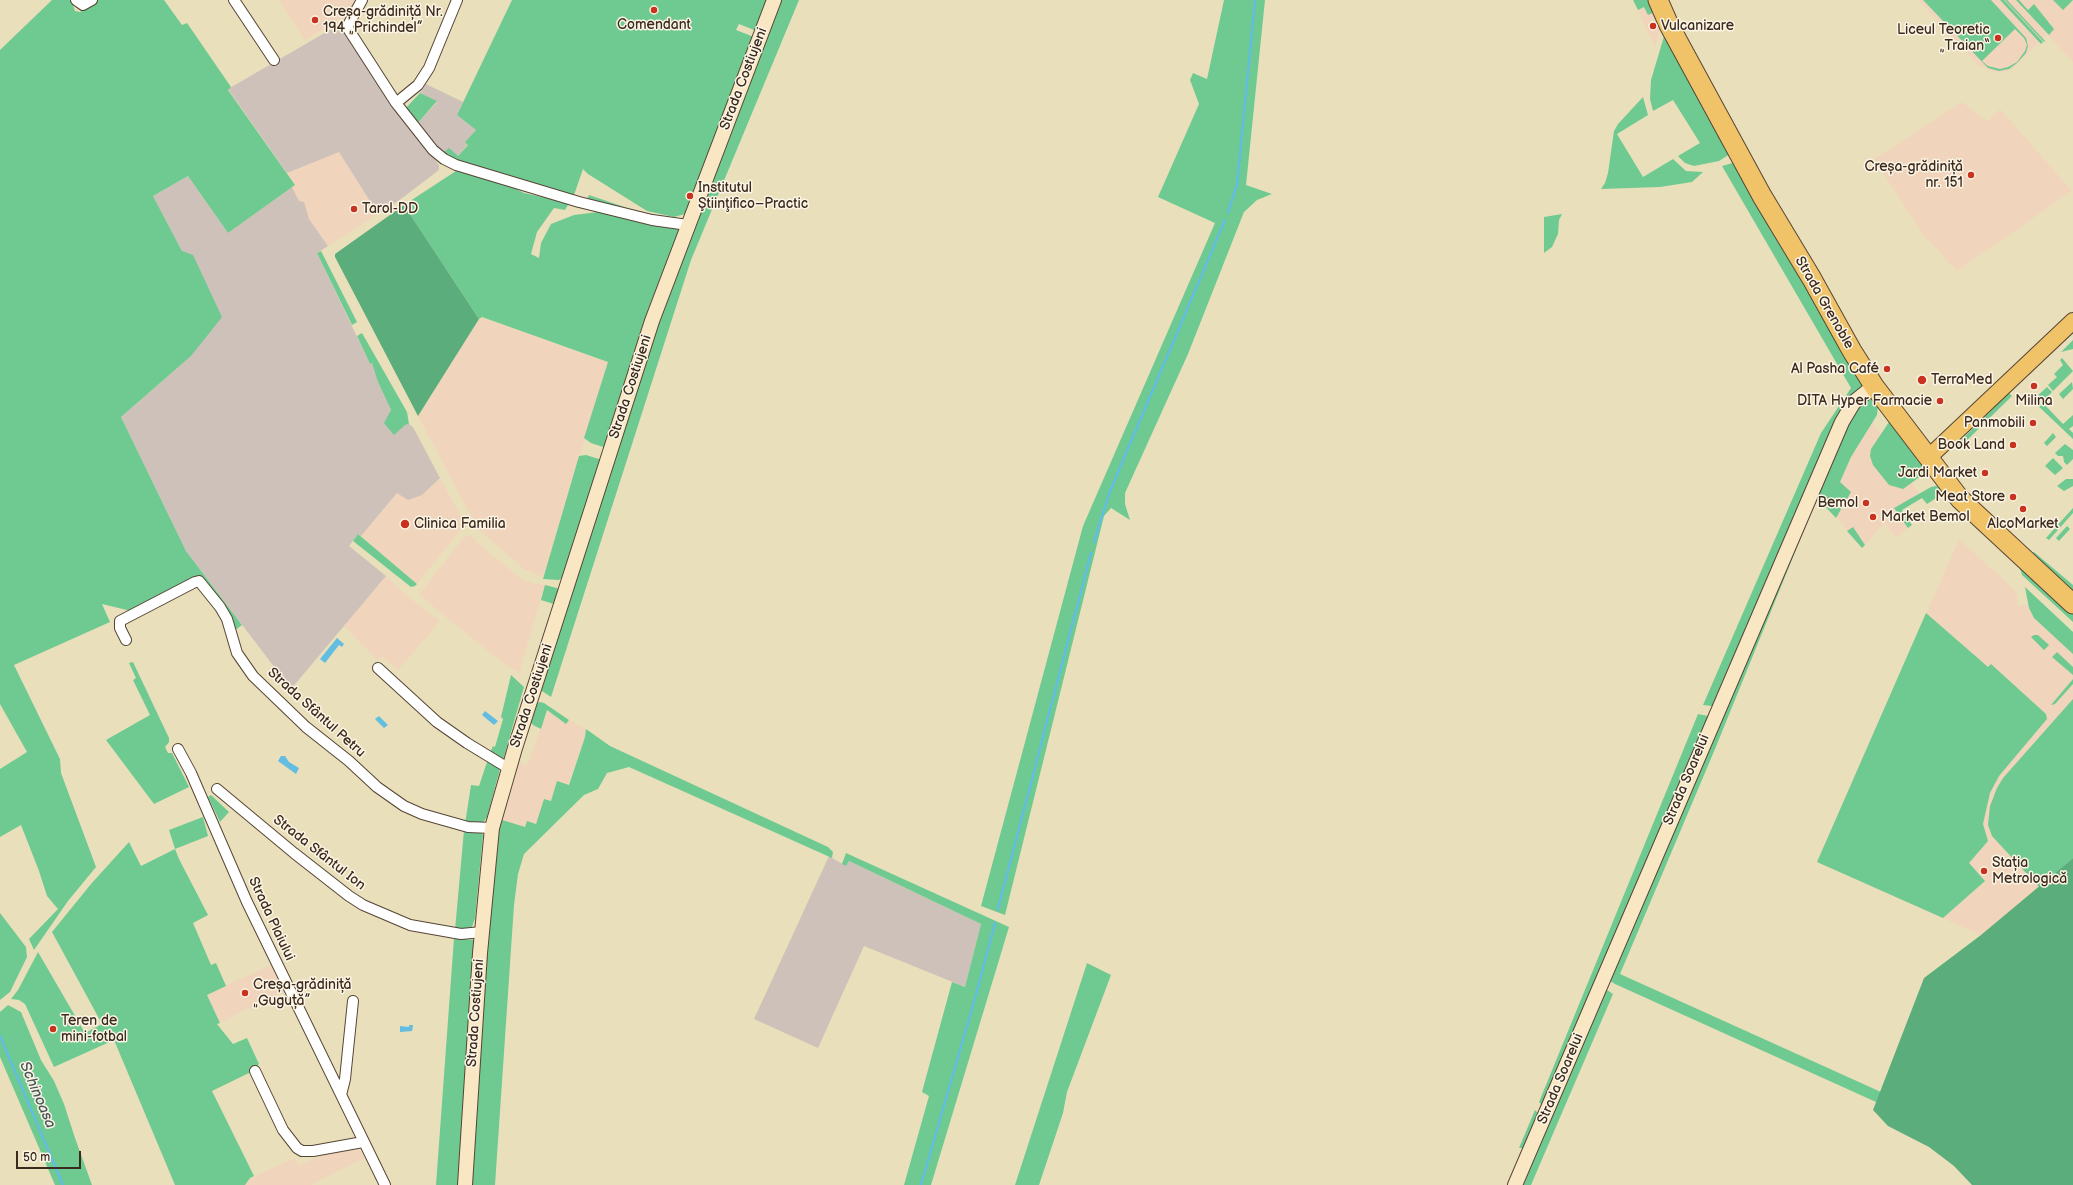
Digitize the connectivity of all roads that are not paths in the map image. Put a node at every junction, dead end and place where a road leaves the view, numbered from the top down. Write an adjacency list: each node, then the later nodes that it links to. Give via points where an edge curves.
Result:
1 (92, 0): 7 (street, via 83,5)
2 (234, 0): 8 (street)
3 (362, 0): 9 (street, via 347,27)
4 (457, 0): 9 (street, via 429,68 418,85)
5 (774, 0): 10 (street, Strada Costiujeni)
6 (1658, 0): 12 (highway, Strada Grenoble, via 1669,25 1762,196)
7 (78, 2)
8 (274, 60)
9 (396, 103): 10 (street, via 433,150 456,165 578,202 652,220)
10 (688, 225): 18 (street, Strada Costiujeni, via 631,384)
11 (2073, 321): 13 (main road)
12 (1874, 386): 13 (highway, Strada Grenoble); 28 (street, Strada Soarelui, via 1854,402 1842,422)
13 (1928, 458): 14 (highway, Strada Grenoble, via 1969,508)
14 (2073, 604)
15 (126, 640): 20 (street, Strada Sfântul Petru, via 120,628 120,621 199,581 220,607 227,620 237,653 253,676 306,727 349,761 377,788 404,806 422,814 461,826)
16 (378, 668): 18 (street, via 437,722)
17 (178, 749): 24 (street, Strada Plaiului, via 247,902)
18 (508, 768): 20 (street, Strada Costiujeni)
19 (217, 789): 21 (street, Strada Sfântul Ion, via 294,853 363,905 410,924 461,934)
20 (492, 828): 21 (street, Strada Costiujeni)
21 (482, 932): 27 (street, Strada Costiujeni)
22 (353, 1001): 24 (street)
23 (255, 1071): 25 (street, via 283,1130 297,1148 302,1151 313,1151)
24 (341, 1095): 25 (street, Strada Plaiului)
25 (363, 1142): 26 (street, Strada Plaiului)
26 (385, 1185)
27 (465, 1185)
28 (1515, 1185)

